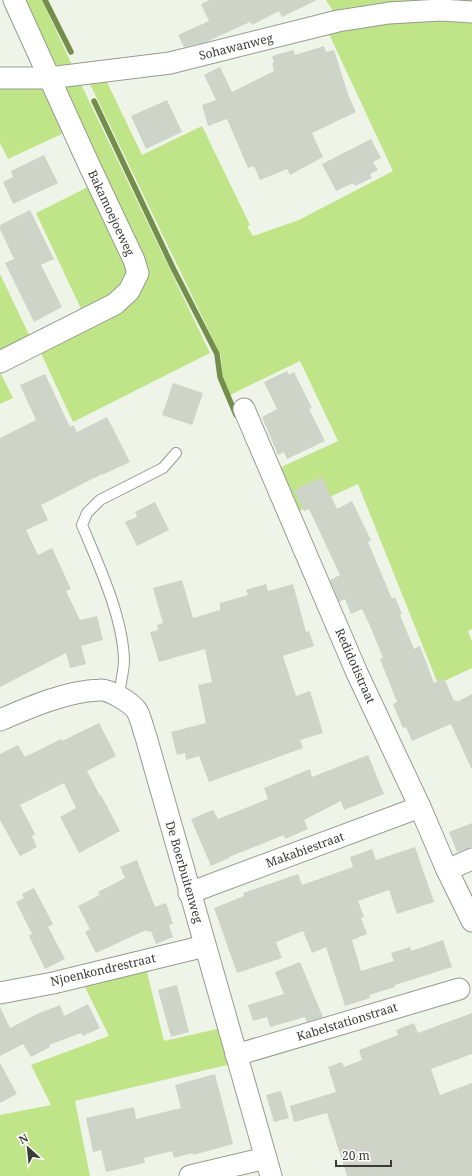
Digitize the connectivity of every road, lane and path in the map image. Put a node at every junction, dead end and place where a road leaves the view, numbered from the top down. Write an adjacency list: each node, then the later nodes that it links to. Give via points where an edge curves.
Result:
1 (14, 0): 4 (street, Bakamoejoeweg)
2 (472, 12): 4 (street, Sohawanweg, via 441,10 389,13 338,21 170,63)
3 (0, 78): 4 (street, Sohawanweg)
4 (49, 78): 5 (street, Bakamoejoeweg, via 138,273 129,291 115,304)
5 (0, 362)
6 (244, 409): 10 (street, Redidotistraat, via 357,673)
7 (176, 453): 8 (lane, via 163,468 100,500 86,513 82,525 110,595 120,632 124,663)
8 (119, 696): 9 (street, De Boerbuitenweg, via 102,689 71,694); 13 (street, De Boerbuitenweg, via 137,710)
9 (0, 720)
10 (420, 807): 12 (street, Redidotistraat); 13 (street, Makabiestraat)
11 (472, 859): 12 (street)
12 (447, 870): 14 (street, Redidotistraat)
13 (189, 893): 15 (street, De Boerbuitenweg)
14 (472, 921)
15 (205, 946): 17 (street, Njoenkondrestraat); 18 (street, De Boerbuitenweg)
16 (459, 989): 18 (street, Kabelstationstraat)
17 (0, 994)
18 (236, 1055): 19 (street, De Boerbuitenweg)
19 (268, 1167): 20 (street)
20 (190, 1176)

